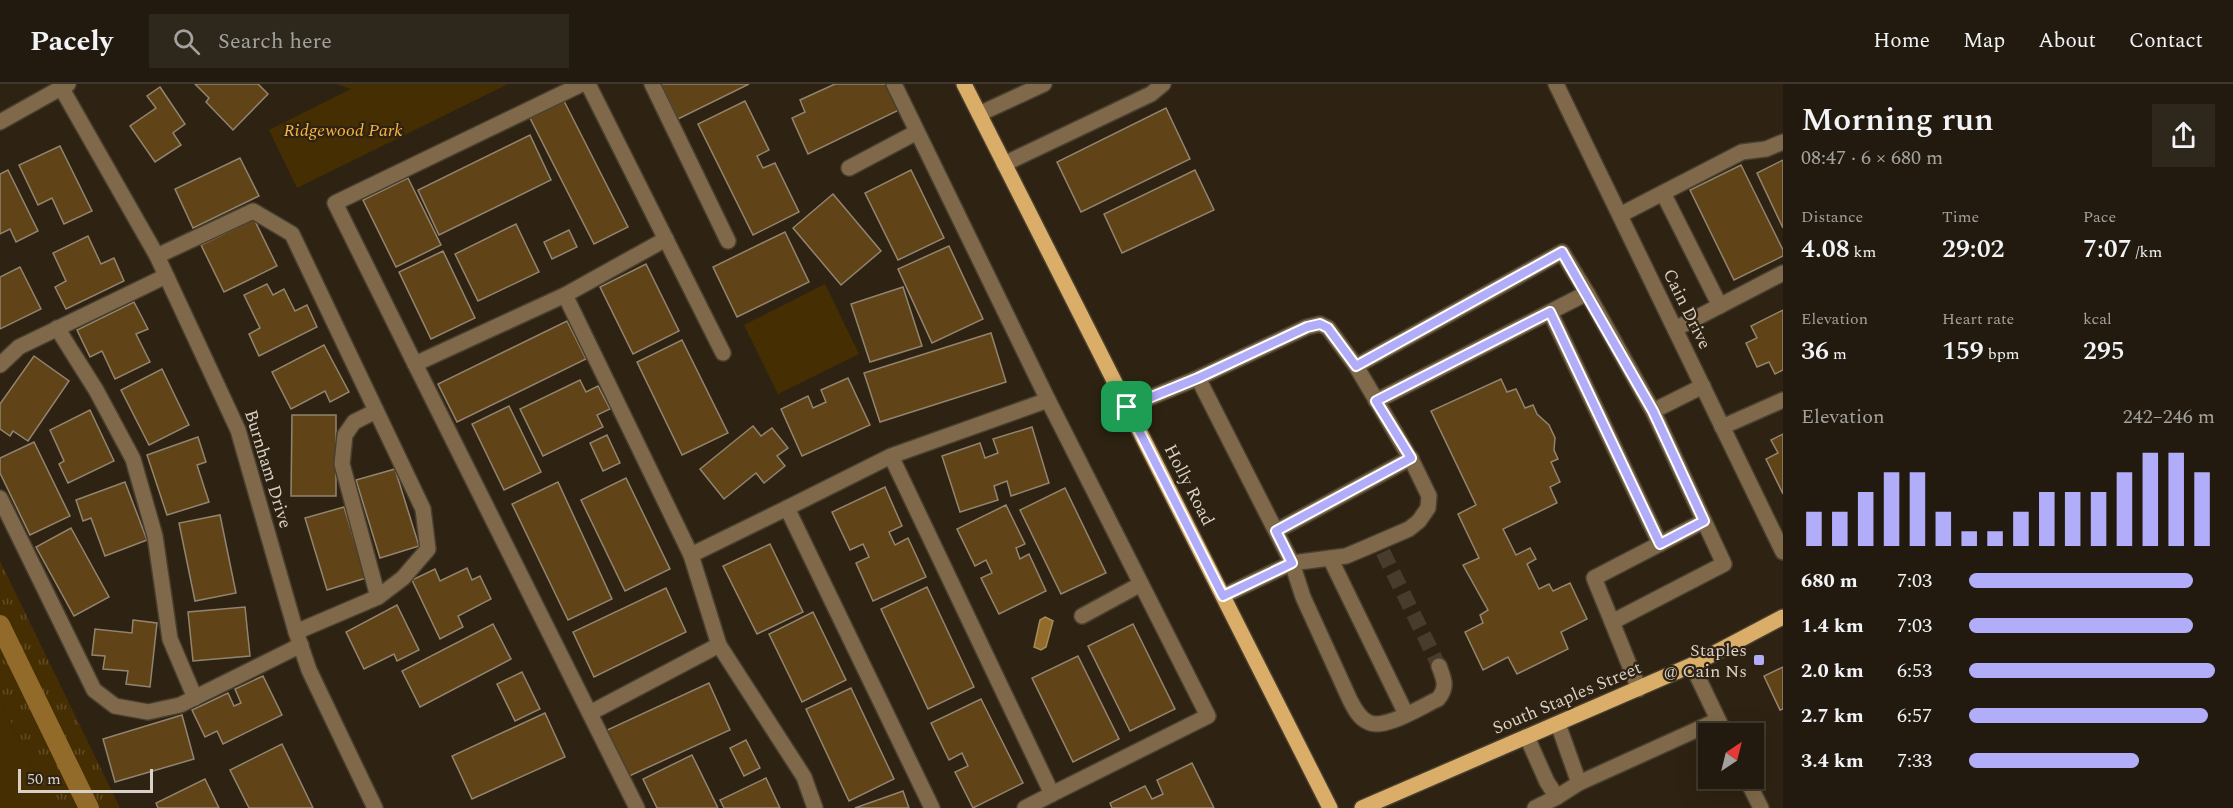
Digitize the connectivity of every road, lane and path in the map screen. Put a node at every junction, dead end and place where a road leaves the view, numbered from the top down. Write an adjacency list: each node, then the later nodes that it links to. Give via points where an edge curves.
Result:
1 (582, 84): 30 (street, via 335,203)
2 (588, 84): 18 (street)
3 (652, 84): 19 (street)
4 (894, 84): 12 (street)
5 (964, 84): 10 (main road, Holly Road)
6 (1044, 84): 10 (street)
7 (1163, 84): 14 (street, via 1151,94)
8 (1556, 84): 17 (street, Cain Drive)
9 (65, 87): 11 (street); 20 (street, Burnham Drive)
10 (979, 114): 14 (main road, Holly Road)
11 (0, 122)
12 (917, 132): 15 (street); 35 (street)
13 (1783, 142): 16 (street, via 1742,152)
14 (1004, 164): 38 (main road, Holly Road)
15 (849, 168)
16 (1663, 193): 17 (street); 25 (street)
17 (1620, 215): 28 (street, Cain Drive)
18 (666, 239): 24 (street); 29 (street)
19 (728, 241)
20 (157, 256): 22 (street, Burnham Drive); 39 (street, via 253,211 292,234)
21 (1783, 273): 25 (street)
22 (166, 276): 27 (street); 59 (street, Burnham Drive, via 238,429)
23 (1587, 293): 26 (street); 32 (street, via 1562,252); 40 (street)
24 (565, 295): 30 (street); 50 (street)
25 (1720, 306): 28 (street)
26 (1550, 312): 37 (street); 48 (street)
27 (57, 328): 31 (street, via 19,347); 64 (street, via 133,459 155,536 170,639)
28 (1675, 329): 34 (street, Cain Drive)
29 (723, 353)
30 (415, 364): 65 (street)
31 (0, 365)
32 (1356, 366): 33 (street, via 1328,328 1320,324); 37 (street)
33 (1198, 378): 38 (street); 47 (street)
34 (1703, 386): 40 (street); 41 (street, Cain Drive)
35 (1048, 400): 42 (street); 53 (street)
36 (1783, 400): 41 (street)
37 (1376, 401): 43 (street)
38 (1127, 407): 54 (main road, Holly Road)
39 (376, 411): 55 (street, via 354,422 345,435 342,464); 55 (street, via 423,509 428,549 403,578)
40 (1653, 411): 46 (street)
41 (1722, 427): 49 (street, Cain Drive)
42 (891, 456): 45 (street); 73 (street)
43 (1411, 458): 47 (street); 51 (street, via 1429,495 1428,508 1419,521 1381,548)
44 (0, 498): 64 (street, via 94,690 115,706 148,712)
45 (787, 508): 50 (street); 78 (street)
46 (1704, 521): 48 (street); 58 (street, via 1724,564)
47 (1276, 531): 52 (street)
48 (1660, 544): 58 (street, via 1594,578)
49 (1783, 552)
50 (691, 555): 60 (street)
51 (1330, 558): 52 (street); 66 (street)
52 (1292, 563): 54 (street); 66 (street, via 1303,597 1359,715 1380,725)
53 (1141, 584): 56 (street); 73 (street, via 1208,716)
54 (1223, 596): 80 (main road, Holly Road)
55 (378, 597): 59 (street)
56 (1082, 616)
57 (1783, 617): 61 (main road, South Staples Street)
58 (1612, 622): 63 (street)
59 (298, 639): 64 (street); 75 (street, Burnham Drive)
60 (719, 645): 65 (street); 77 (street, via 804,777)
61 (1692, 665): 63 (main road, South Staples Street); 67 (street)
62 (1439, 666): 66 (street, via 1446,683 1444,692 1438,699)
63 (1638, 689): 68 (main road, South Staples Street)
64 (195, 698)
65 (590, 713): 76 (street)
66 (1406, 714)
67 (1719, 723)
68 (1558, 724): 70 (main road, South Staples Street); 71 (street)
69 (1698, 736): 71 (street)
70 (1527, 737): 74 (street); 81 (main road, South Staples Street)
71 (1579, 783): 74 (street)
72 (1752, 789): 83 (street)
73 (1052, 794): 79 (street)
74 (1557, 797): 82 (street)
75 (375, 808)
76 (637, 808)
77 (815, 808)
78 (932, 808)
79 (1025, 808)
80 (1330, 808)
81 (1362, 808)
82 (1535, 808)
83 (1761, 808)

